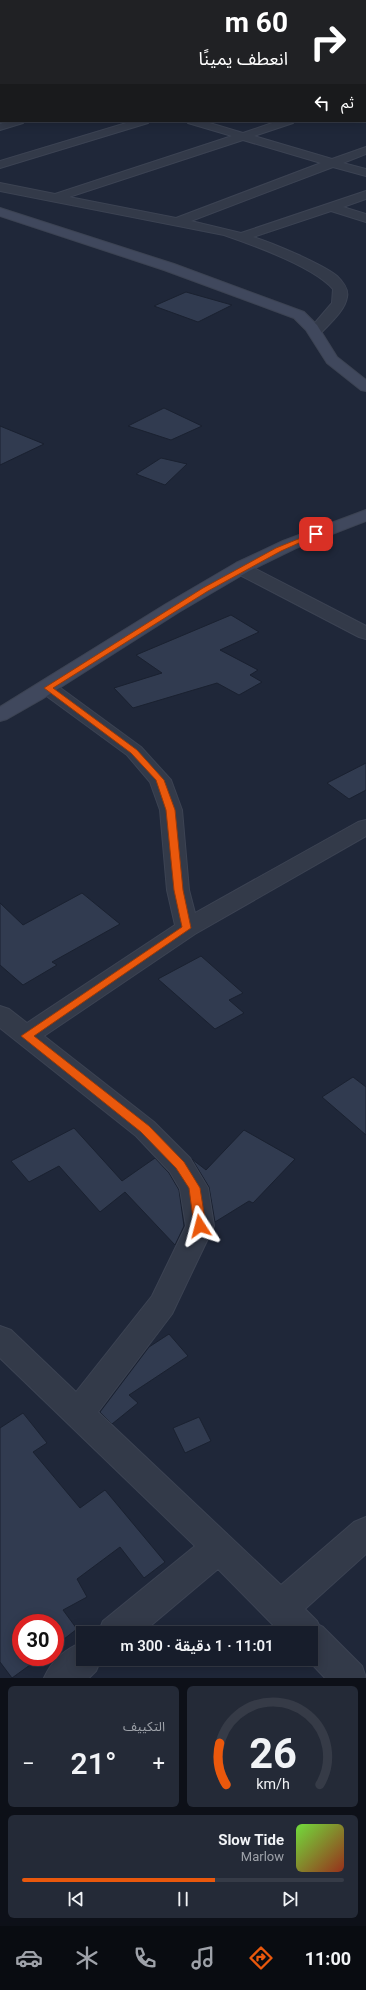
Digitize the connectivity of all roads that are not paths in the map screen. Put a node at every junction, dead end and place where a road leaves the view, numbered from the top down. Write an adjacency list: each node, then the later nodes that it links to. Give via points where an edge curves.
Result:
1 (16, 122): 5 (street)
2 (141, 122): 9 (street)
3 (195, 122): 6 (street)
4 (286, 122): 6 (street)
5 (0, 127)
6 (242, 137): 8 (street); 13 (street)
7 (366, 150): 8 (street)
8 (333, 163): 10 (street); 17 (street)
9 (0, 165)
10 (366, 173)
11 (0, 186): 13 (street)
12 (366, 195): 14 (street)
13 (53, 199): 17 (street)
14 (332, 206): 16 (street); 18 (street)
15 (0, 212): 19 (street, via 131,254 279,306 299,315)
16 (366, 218)
17 (177, 222): 18 (street)
18 (243, 236): 19 (street, via 317,270 332,279 340,288 339,304)
19 (315, 330): 20 (street, via 335,363)
20 (366, 387)
21 (366, 515): 22 (street, via 279,549)
22 (242, 569): 23 (street); 24 (street, via 169,611)
23 (366, 633)
24 (48, 688): 25 (street); 27 (street, via 134,751 160,780 171,810 178,890)
25 (0, 715)
26 (366, 827): 27 (street)
27 (187, 928): 29 (street)
28 (0, 1016): 29 (street)
29 (26, 1036): 31 (street, via 145,1129 180,1165 194,1188 200,1226 162,1304)
30 (4, 1348): 31 (street)
31 (79, 1412): 33 (street)
32 (366, 1533): 34 (street)
33 (219, 1547): 34 (street); 35 (street)
34 (280, 1608): 36 (street)
35 (124, 1626)
36 (298, 1626)
37 (318, 1646): 40 (street)
38 (76, 1666): 39 (street)
39 (62, 1678)
40 (350, 1678)

